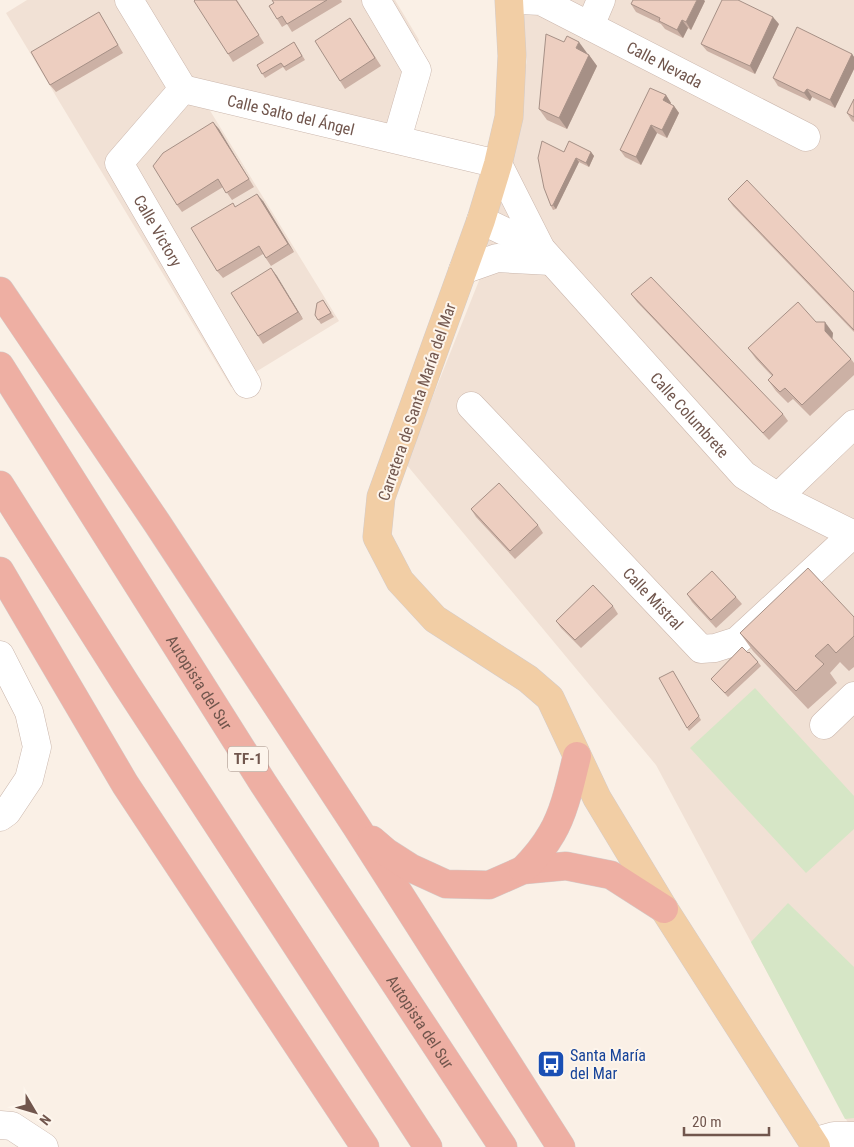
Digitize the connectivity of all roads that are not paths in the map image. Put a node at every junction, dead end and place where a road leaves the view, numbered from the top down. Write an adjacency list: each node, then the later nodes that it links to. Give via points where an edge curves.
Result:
1 (129, 0): 7 (street)
2 (376, 0): 9 (street, via 417,70)
3 (509, 0): 10 (main road, Carretera de Santa María del Mar, via 512,56 509,116)
4 (520, 0): 6 (street, Calle Nevada, via 540,1)
5 (601, 0): 6 (street)
6 (590, 26): 8 (street, Calle Nevada)
7 (184, 89): 9 (street, Calle Salto del Ángel); 16 (street, Calle Victory, via 119,164)
8 (806, 137)
9 (397, 139): 10 (street, Calle Salto del Ángel)
10 (498, 164): 11 (main road, Carretera de Santa María del Mar); 12 (street, Calle Columbrete)
11 (481, 220): 12 (street, Calle Columbrete); 13 (main road, Carretera de Santa María del Mar)
12 (546, 255): 13 (street, via 497,258); 20 (street, Calle Columbrete, via 744,475)
13 (463, 270): 26 (main road, Carretera de Santa María del Mar, via 381,497 377,537 400,581 435,619 528,678 550,698)
14 (0, 291): 28 (highway)
15 (0, 366): 37 (highway, Autopista del Sur / TF-1, via 263,783)
16 (247, 384)
17 (471, 406): 21 (street, Calle Mistral, via 701,649 736,641)
18 (854, 424): 20 (street)
19 (0, 485): 36 (highway)
20 (778, 497): 21 (street, Calle Columbrete)
21 (854, 535)
22 (0, 571): 35 (highway, via 125,784)
23 (0, 654): 27 (street, via 29,712 37,747 29,779 7,812)
24 (854, 696): 25 (street)
25 (824, 725)
26 (578, 756): 29 (highway, via 553,832); 30 (main road, Carretera de Santa María del Mar, via 597,798)
27 (0, 817)
28 (356, 826): 29 (highway, via 386,852 446,884 489,885); 38 (highway)
29 (523, 870): 30 (highway, via 566,866 611,875)
30 (664, 909): 33 (main road, Carretera de Santa María del Mar)
31 (0, 1125): 34 (street, via 12,1126)
32 (854, 1136): 33 (street, via 834,1136)
33 (814, 1145)
34 (44, 1147)
35 (365, 1147)
36 (428, 1147)
37 (502, 1147)
38 (561, 1147)

